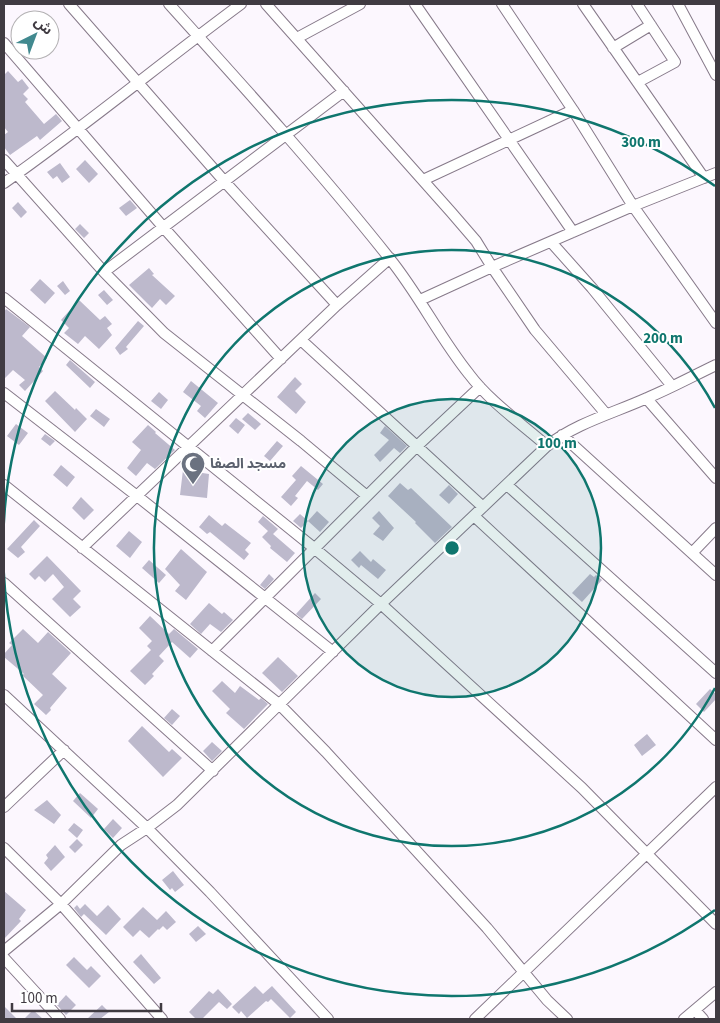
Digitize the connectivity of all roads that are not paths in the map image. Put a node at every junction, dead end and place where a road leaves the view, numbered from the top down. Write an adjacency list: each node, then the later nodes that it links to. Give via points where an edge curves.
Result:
1 (69, 4): 18 (street)
2 (169, 4): 12 (street)
3 (241, 4): 12 (street)
4 (266, 4): 13 (street)
5 (360, 4): 13 (street)
6 (415, 4): 23 (street)
7 (502, 4): 20 (street)
8 (583, 4): 15 (street)
9 (637, 4): 11 (street)
10 (678, 4): 16 (street)
11 (651, 25): 15 (street); 17 (street, via 675,62)
12 (198, 36): 18 (street); 22 (street)
13 (297, 38): 19 (street)
14 (4, 43): 21 (street)
15 (614, 48): 17 (street)
16 (716, 73)
17 (638, 82): 27 (street)
18 (138, 83): 21 (street); 29 (street)
19 (344, 91): 22 (street); 28 (street)
20 (573, 110): 23 (street); 31 (street)
21 (78, 128): 26 (street); 32 (street)
22 (286, 134): 29 (street); 35 (street)
23 (509, 141): 28 (street); 33 (street)
24 (4, 160): 26 (street)
25 (716, 173): 27 (street)
26 (16, 174): 30 (street); 37 (street)
27 (704, 178): 31 (street)
28 (423, 180): 36 (street, via 476,241)
29 (225, 182): 32 (street); 40 (street)
30 (4, 183)
31 (633, 206): 33 (street); 41 (street)
32 (164, 228): 37 (street); 43 (street)
33 (573, 232): 34 (street)
34 (551, 242): 36 (street); 45 (street)
35 (390, 258): 39 (street); 40 (street)
36 (492, 267): 39 (street); 50 (street, via 535,330)
37 (104, 272): 48 (street, via 164,333)
38 (4, 298): 52 (street)
39 (420, 300): 46 (street, via 442,337)
40 (337, 305): 42 (street)
41 (716, 323)
42 (301, 340): 43 (street); 53 (street)
43 (281, 359): 48 (street)
44 (716, 365): 45 (street)
45 (672, 386): 49 (street)
46 (480, 387): 53 (street); 54 (street)
47 (4, 393): 58 (street)
48 (243, 395): 52 (street); 59 (street)
49 (646, 399): 50 (street); 55 (street)
50 (606, 414): 51 (street)
51 (562, 435): 54 (street); 65 (street)
52 (189, 446): 58 (street); 64 (street)
53 (417, 446): 59 (street); 60 (street)
54 (547, 446): 57 (street)
55 (714, 471)
56 (4, 485): 63 (street)
57 (507, 485): 60 (street); 72 (street)
58 (137, 496): 63 (street); 68 (street)
59 (366, 496): 64 (street)
60 (483, 507): 61 (street)
61 (474, 516): 69 (street); 75 (street)
62 (716, 528): 65 (street)
63 (82, 548): 70 (street)
64 (314, 548): 68 (street); 69 (street)
65 (692, 553): 66 (street)
66 (716, 575)
67 (4, 583): 77 (street)
68 (266, 598): 70 (street); 71 (street)
69 (381, 604): 71 (street); 82 (street, via 582,788)
70 (212, 651): 74 (street)
71 (333, 652): 74 (street)
72 (716, 673)
73 (4, 695): 76 (street)
74 (280, 705): 77 (street); 87 (street, via 487,928)
75 (716, 740)
76 (64, 750): 79 (street); 80 (street)
77 (213, 771): 80 (street)
78 (716, 787): 82 (street)
79 (4, 807)
80 (147, 828): 83 (street, via 121,845); 92 (street)
81 (4, 848): 83 (street)
82 (646, 853): 84 (street); 87 (street)
83 (61, 904): 85 (street); 91 (street)
84 (716, 924)
85 (4, 951)
86 (4, 958): 90 (street)
87 (523, 972): 93 (street); 94 (street)
88 (716, 992): 89 (street)
89 (695, 1010): 95 (street); 96 (street)
90 (60, 1019)
91 (162, 1019)
92 (328, 1019)
93 (475, 1019)
94 (567, 1019)
95 (684, 1019)
96 (703, 1019)

